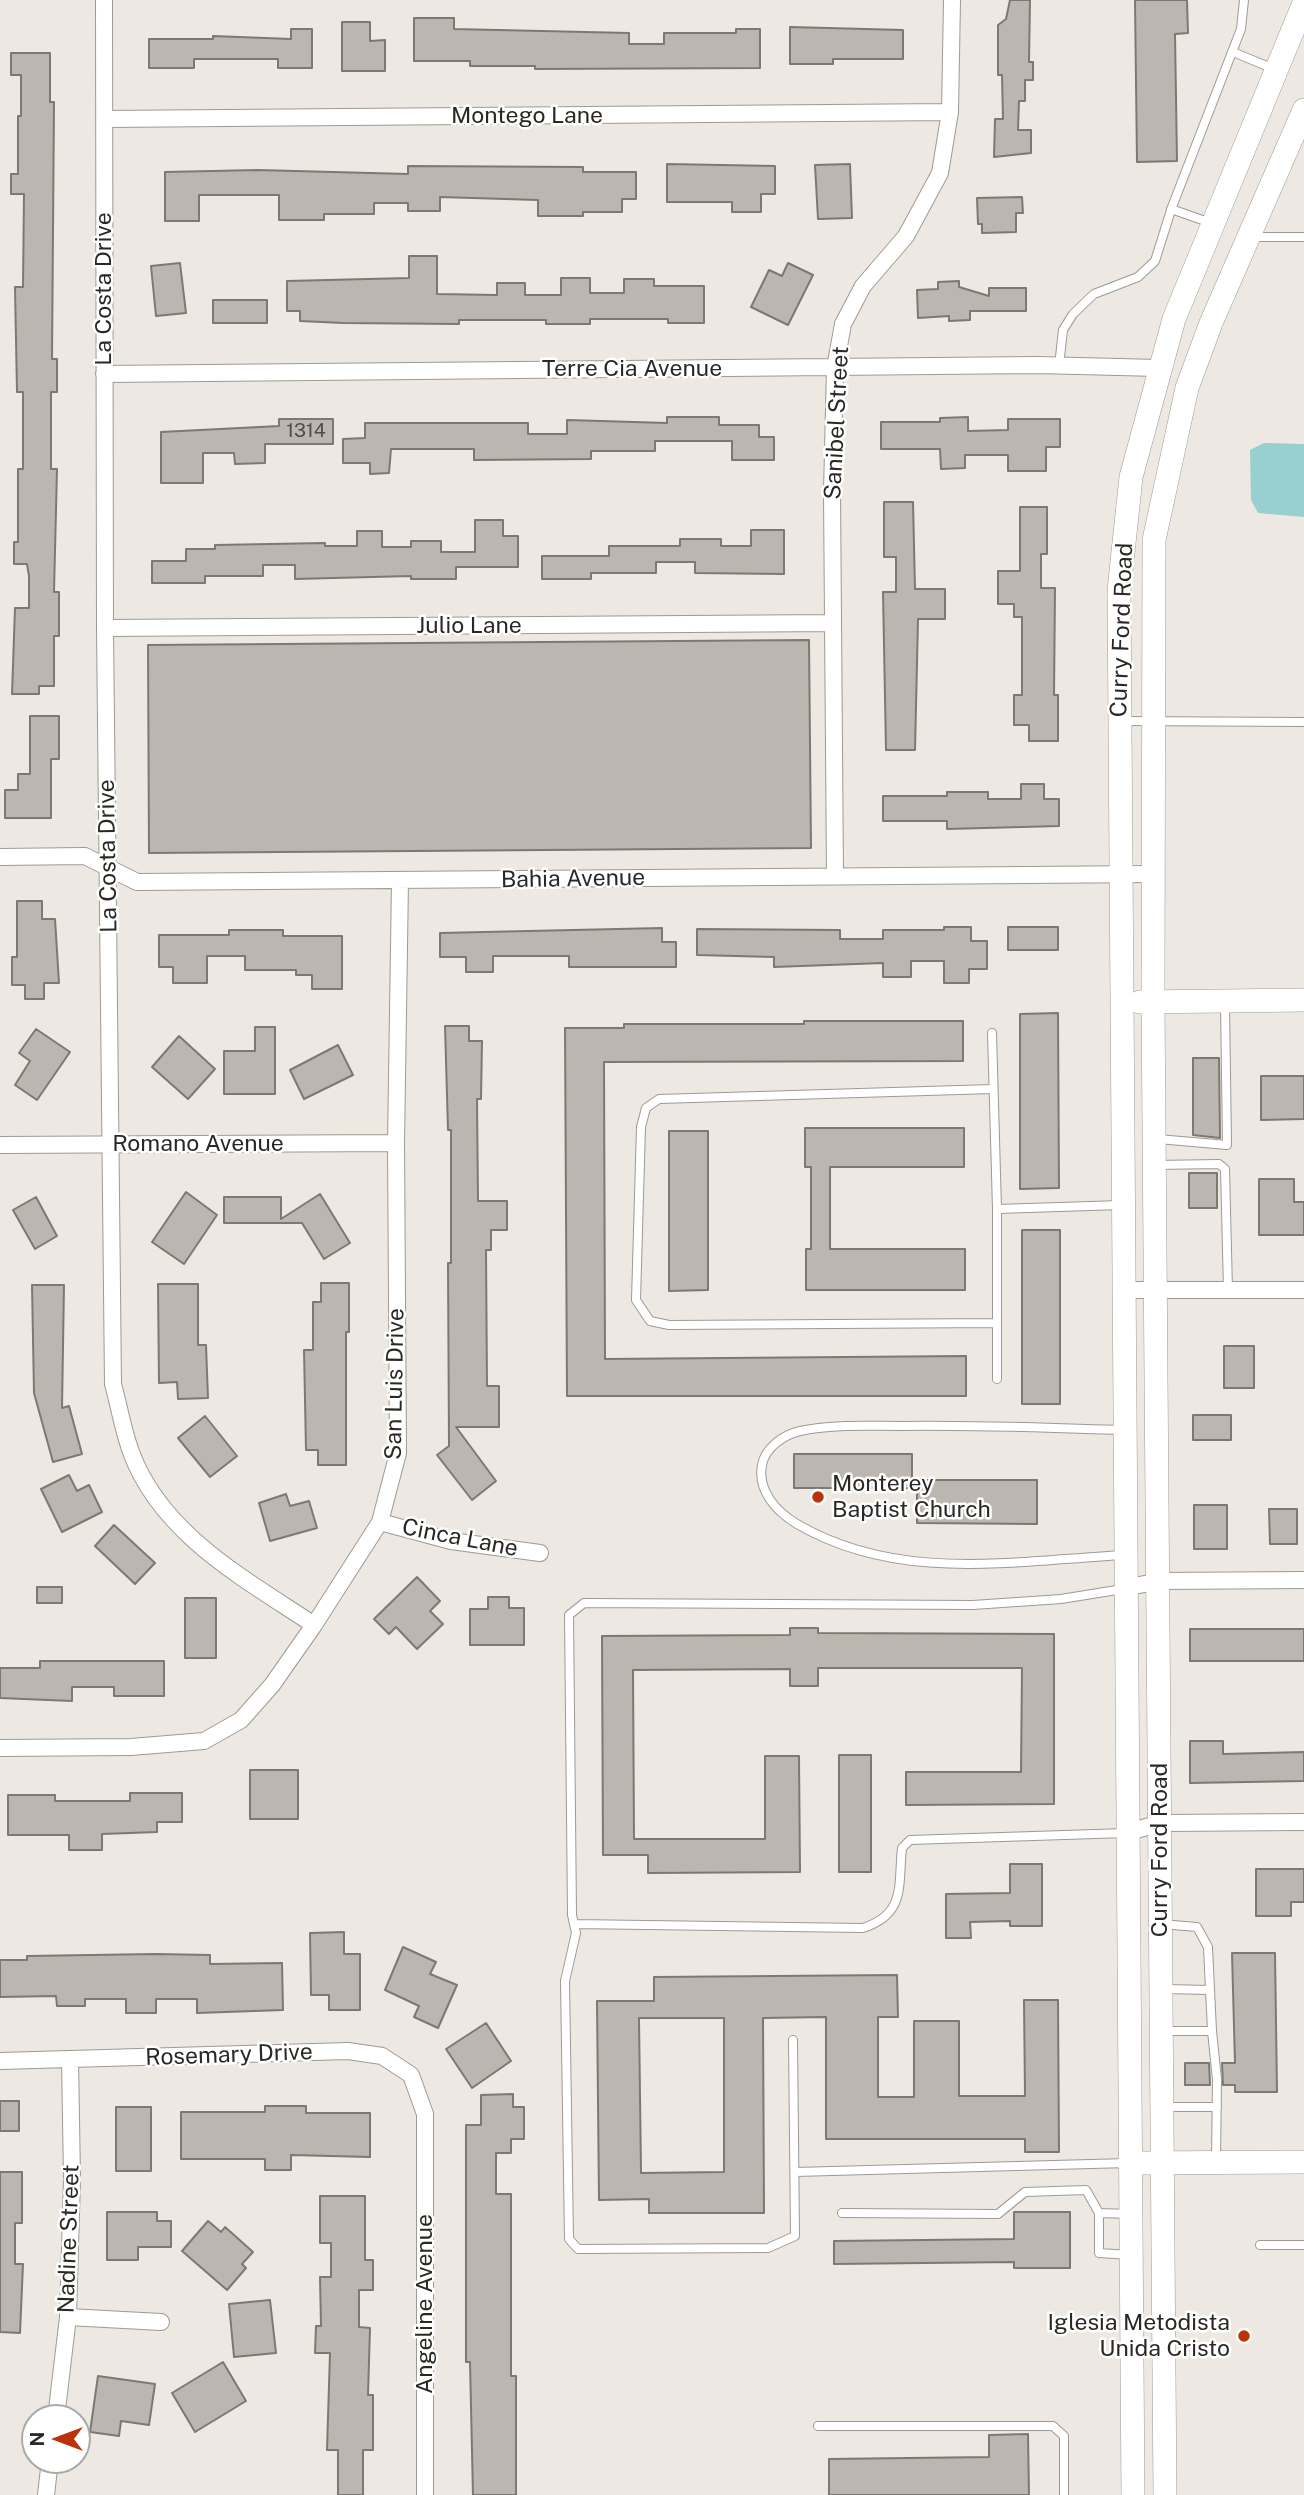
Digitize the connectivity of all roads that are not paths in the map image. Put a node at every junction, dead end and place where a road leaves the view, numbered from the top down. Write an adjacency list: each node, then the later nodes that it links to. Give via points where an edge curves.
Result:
1 (104, 0): 9 (street, La Costa Drive)
2 (952, 0): 8 (street, Sanibel Street)
3 (1244, 0): 5 (lane)
4 (1304, 3): 6 (main road, Curry Ford Road)
5 (1233, 52): 6 (lane); 10 (lane)
6 (1277, 70): 11 (main road, Curry Ford Road)
7 (1304, 110): 12 (main road, Curry Ford Road)
8 (950, 112): 9 (street, Montego Lane); 15 (street, Sanibel Street, via 940,173 906,236 863,286 843,324)
9 (105, 119): 17 (street, La Costa Drive)
10 (1171, 208): 11 (lane); 14 (lane, via 1155,261 1139,277 1094,294 1073,314 1063,330)
11 (1213, 224): 16 (main road, Curry Ford Road)
12 (1250, 237): 13 (lane); 18 (main road, Curry Ford Road, via 1187,388)
13 (1304, 237)
14 (1059, 366): 15 (street, Terre Cia Avenue); 16 (street, Terre Cia Avenue)
15 (835, 368): 17 (street, Terre Cia Avenue); 19 (street, Sanibel Street)
16 (1159, 368): 18 (main road, via 1168,383 1147,499); 21 (main road, Curry Ford Road, via 1131,477 1119,590)
17 (104, 374): 20 (street, La Costa Drive)
18 (1154, 540): 22 (main road, Curry Ford Road)
19 (833, 623): 20 (street, Julio Lane); 27 (street, Sanibel Street)
20 (105, 628): 25 (street, La Costa Drive)
21 (1119, 721): 22 (lane); 28 (main road, Curry Ford Road)
22 (1153, 722): 23 (lane); 26 (main road, Curry Ford Road)
23 (1304, 722)
24 (0, 857): 25 (street, Bahia Avenue, via 85,856)
25 (109, 868): 29 (street, Bahia Avenue, via 137,882); 38 (street, La Costa Drive)
26 (1153, 874): 28 (street, Bahia Avenue); 33 (main road, Curry Ford Road)
27 (835, 876): 28 (street, Bahia Avenue); 29 (street, Bahia Avenue)
28 (1120, 876): 31 (main road, Curry Ford Road)
29 (400, 881): 37 (street, San Luis Drive)
30 (1304, 1000): 32 (main road)
31 (1120, 1001): 33 (main road); 41 (main road, Curry Ford Road)
32 (1225, 1001): 33 (main road); 36 (lane, via 1227,1144)
33 (1153, 1002): 36 (main road, Curry Ford Road)
34 (992, 1033): 35 (lane)
35 (993, 1089): 43 (lane); 48 (lane, via 659,1100 646,1108 641,1127 636,1300 650,1321 669,1325)
36 (1154, 1139): 40 (main road, Curry Ford Road)
37 (396, 1143): 38 (street, Romano Avenue); 51 (street, San Luis Drive, via 398,1453)
38 (112, 1145): 39 (street, Romano Avenue); 57 (street, La Costa Drive, via 113,1384 131,1453 167,1516 228,1568)
39 (0, 1146)
40 (1155, 1165): 42 (main road, Curry Ford Road); 46 (lane, via 1220,1164 1225,1169)
41 (1121, 1205): 42 (street); 43 (lane); 44 (main road, Curry Ford Road)
42 (1155, 1205): 45 (main road, Curry Ford Road)
43 (997, 1209): 48 (lane)
44 (1122, 1290): 45 (street); 50 (main road, Curry Ford Road)
45 (1156, 1290): 46 (street); 55 (main road, Curry Ford Road)
46 (1228, 1290): 47 (street)
47 (1304, 1290)
48 (997, 1323): 49 (lane)
49 (997, 1380)
50 (1124, 1430): 53 (main road, Curry Ford Road); 53 (lane, via 929,1425 799,1431 768,1450 761,1466 767,1497 781,1515 821,1538 868,1555 905,1563 943,1564)
51 (380, 1522): 52 (street, Cinca Lane, via 451,1541); 57 (street, San Luis Drive)
52 (540, 1553)
53 (1124, 1556): 56 (main road, Curry Ford Road)
54 (1304, 1580): 55 (street)
55 (1158, 1581): 56 (street); 59 (main road, Curry Ford Road)
56 (1125, 1588): 61 (main road, Curry Ford Road); 62 (lane, via 1061,1600 973,1605 584,1603 569,1615)
57 (314, 1625): 58 (street, San Luis Drive, via 241,1720 204,1741)
58 (0, 1748)
59 (1160, 1822): 60 (street); 61 (street); 63 (main road, Curry Ford Road)
60 (1304, 1822)
61 (1126, 1833): 62 (lane, via 911,1840 901,1848 896,1903 888,1917 863,1928); 77 (main road, Curry Ford Road)
62 (574, 1924): 78 (lane, via 565,1981 569,2239 578,2249 768,2248 795,2236)
63 (1160, 1924): 64 (main road, Curry Ford Road); 65 (lane, via 1198,1927 1208,1947)
64 (1161, 1989): 65 (lane); 66 (main road, Curry Ford Road)
65 (1210, 1990): 67 (lane)
66 (1161, 2031): 67 (lane); 71 (main road, Curry Ford Road)
67 (1212, 2031): 72 (lane)
68 (793, 2040): 78 (lane)
69 (70, 2059): 70 (street, Rosemary Drive); 73 (street, Rosemary Drive, via 348,2051 382,2056 411,2075); 85 (street, Nadine Street)
70 (0, 2061)
71 (1162, 2107): 72 (lane); 74 (main road, Curry Ford Road)
72 (1217, 2107): 75 (lane)
73 (425, 2114): 91 (street, Angeline Avenue)
74 (1162, 2162): 75 (main road); 77 (main road); 94 (main road, Curry Ford Road)
75 (1216, 2162): 76 (main road)
76 (1304, 2162)
77 (1129, 2163): 78 (lane); 81 (main road, Curry Ford Road)
78 (795, 2172)
79 (1099, 2213): 80 (lane, via 1086,2190 1025,2192 998,2214); 81 (lane); 84 (lane, via 1099,2253)
80 (842, 2214)
81 (1130, 2214): 84 (main road, Curry Ford Road)
82 (1260, 2245): 83 (lane)
83 (1304, 2245)
84 (1130, 2255): 93 (main road, Curry Ford Road)
85 (68, 2317): 86 (street); 87 (street, Nadine Street)
86 (161, 2322)
87 (58, 2404)
88 (818, 2426): 92 (lane, via 1053,2426 1063,2436)
89 (48, 2474): 90 (street)
90 (46, 2495)
91 (425, 2495)
92 (1064, 2495)
93 (1133, 2495)
94 (1165, 2495)

